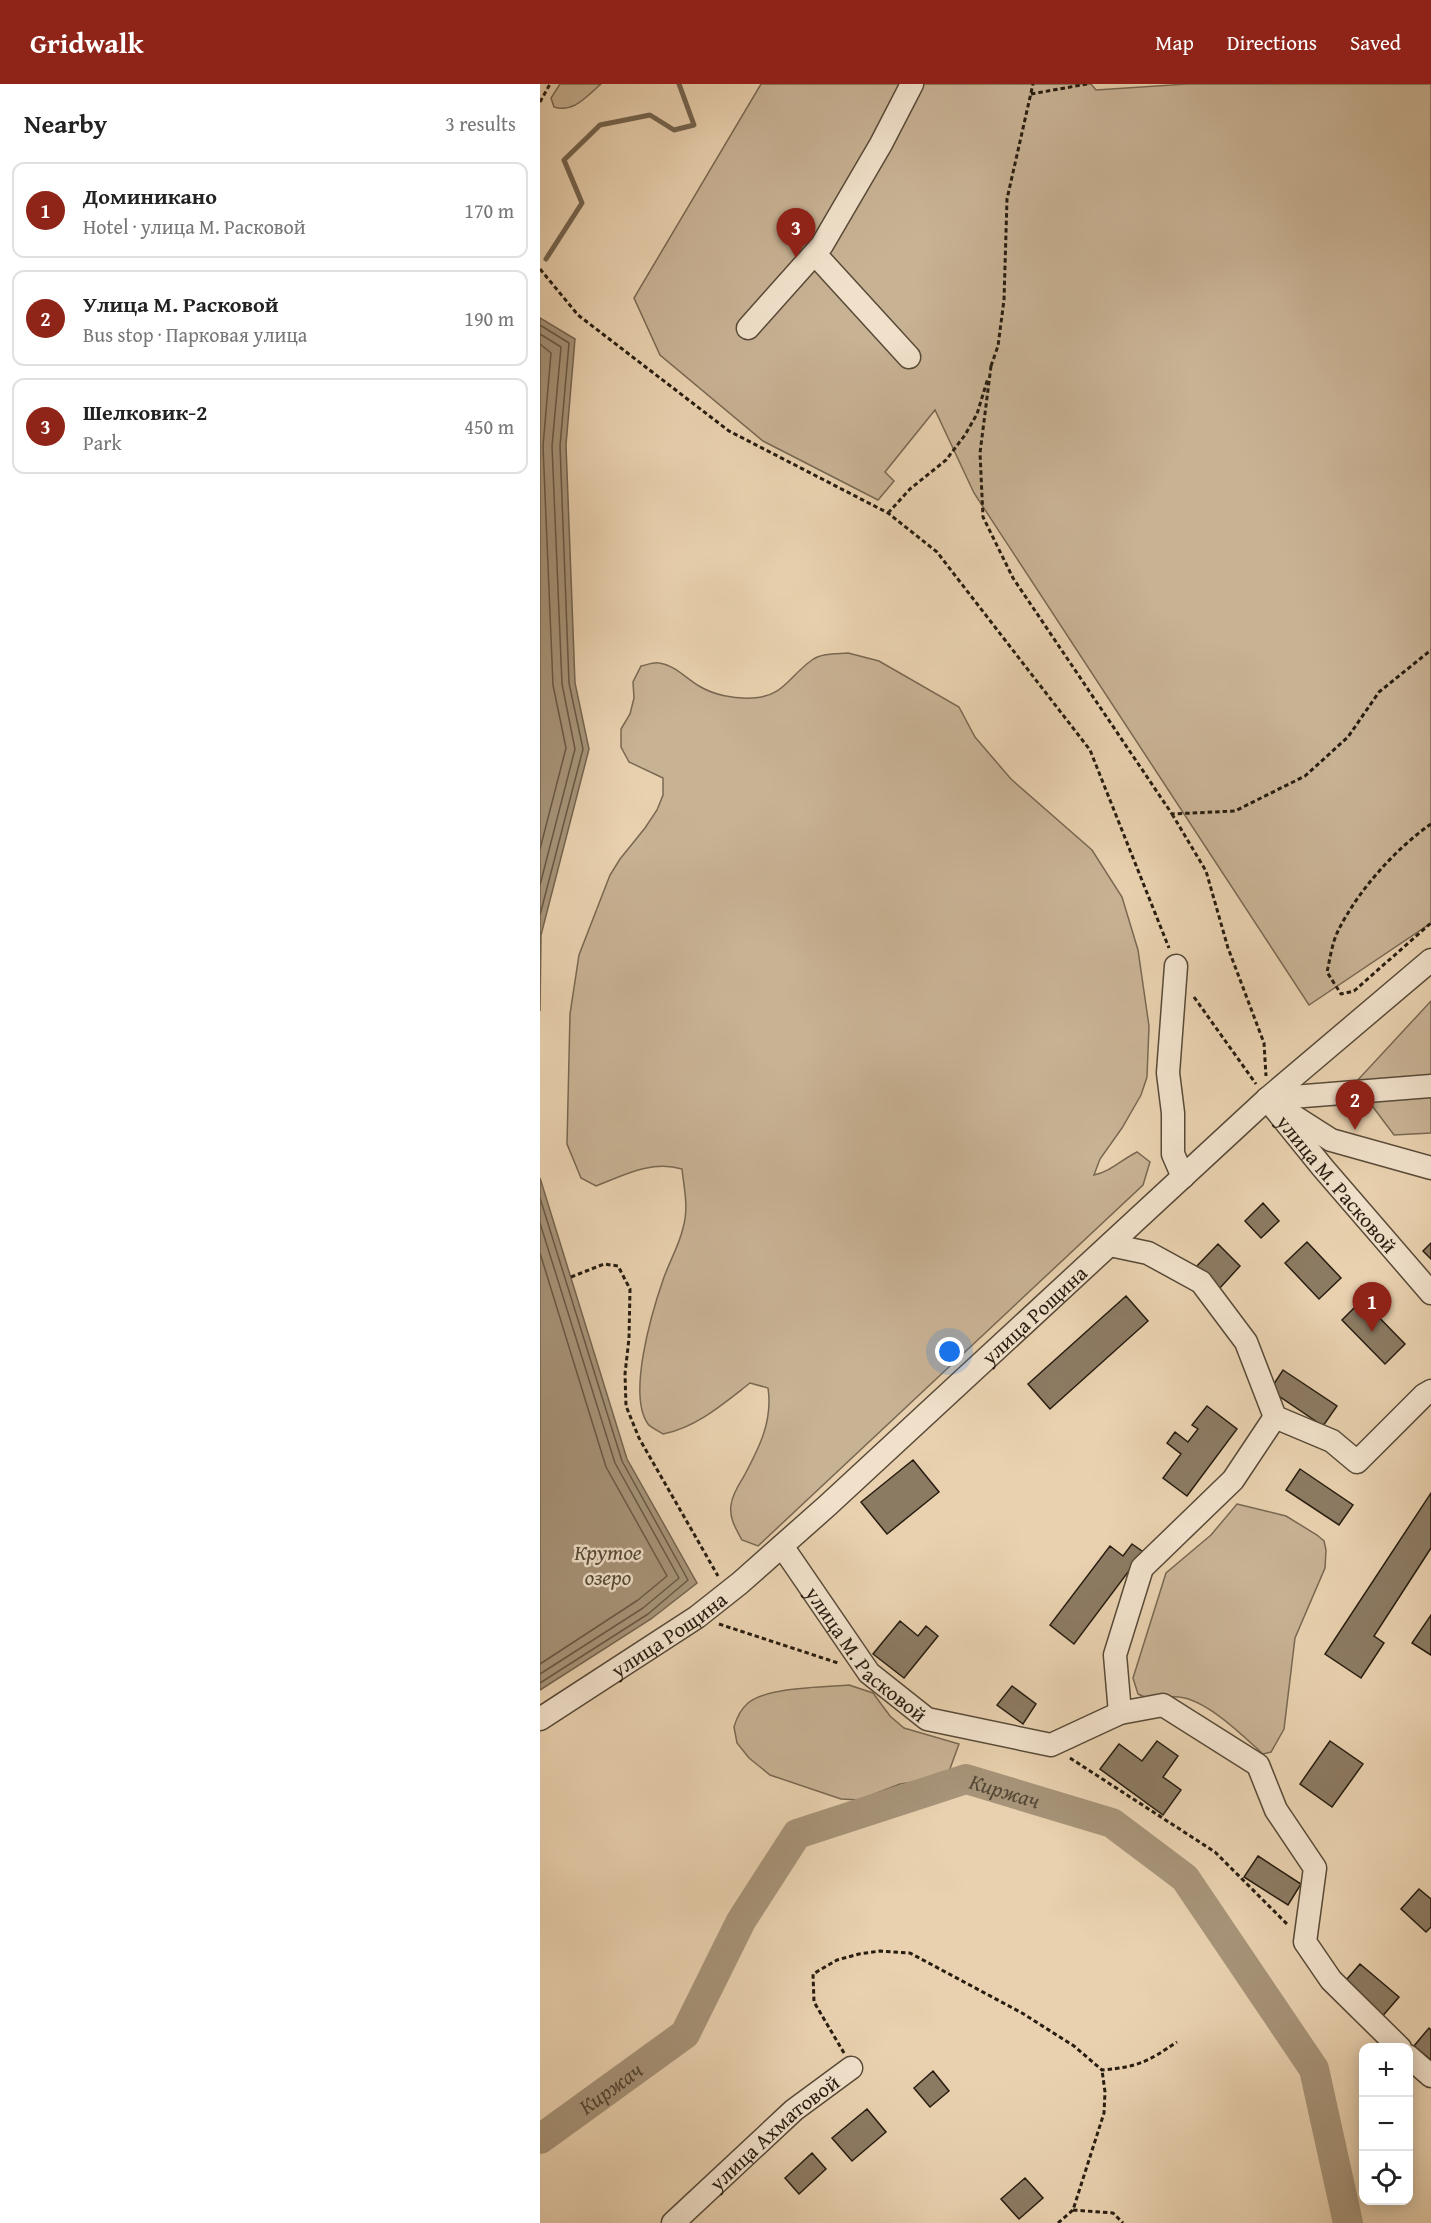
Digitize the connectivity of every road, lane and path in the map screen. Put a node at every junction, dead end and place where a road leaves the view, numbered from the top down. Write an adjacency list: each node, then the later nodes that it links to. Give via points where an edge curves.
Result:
1 (550, 84): 6 (path)
2 (912, 84): 7 (street)
3 (1033, 84): 5 (path)
4 (1087, 84): 5 (path)
5 (1031, 94): 11 (path, via 1007,199 1004,300 998,346)
6 (540, 102)
7 (815, 254): 9 (street); 10 (street)
8 (540, 269): 12 (path, via 578,315 729,431)
9 (748, 328)
10 (909, 357)
11 (991, 366): 12 (path, via 977,414 965,435 946,460); 14 (path, via 980,453 983,517 1013,578)
12 (888, 513): 18 (path, via 937,552 1090,750)
13 (1431, 650): 14 (path, via 1379,692 1348,736 1305,776 1235,811)
14 (1172, 814): 20 (path, via 1206,871 1228,948 1264,1043)
15 (1431, 824): 16 (path, via 1415,835 1366,887 1337,933 1327,972 1341,994 1354,991)
16 (1431, 923)
17 (1431, 960): 20 (street, улица Рощина)
18 (1176, 966): 20 (path, via 1181,980); 24 (street, via 1168,1073 1173,1154)
19 (1431, 1086): 20 (street)
20 (1267, 1099): 21 (street); 22 (street, улица М. Расковой); 24 (street, улица Рощина)
21 (1331, 1140): 22 (street, via 1321,1152); 23 (street)
22 (1323, 1168): 27 (street, улица М. Расковой)
23 (1431, 1168)
24 (1184, 1177): 25 (street, улица Рощина)
25 (1110, 1245): 29 (street, via 1148,1252 1201,1282 1246,1342); 30 (street, улица Рощина)
26 (571, 1277): 31 (path, via 604,1264 618,1266 630,1288 626,1406 639,1438)
27 (1431, 1293)
28 (1431, 1391): 29 (street, via 1357,1462 1332,1441)
29 (1275, 1417): 34 (street, via 1233,1480 1142,1568 1115,1655)
30 (782, 1546): 31 (street, улица Рощина); 33 (street, улица М. Расковой)
31 (728, 1593): 32 (street, улица Рощина)
32 (697, 1617): 33 (path); 35 (street, улица Рощина)
33 (869, 1673): 36 (street, улица М. Расковой, via 927,1719)
34 (1120, 1713): 36 (street); 37 (street, via 1163,1705 1258,1765 1276,1810 1315,1868)
35 (540, 1719)
36 (1051, 1745): 37 (path, via 1215,1852)
37 (1305, 1942): 39 (street, via 1331,1980)
38 (1177, 2042): 42 (path, via 1148,2062)
39 (1395, 2043)
40 (1413, 2060): 43 (street)
41 (851, 2068): 42 (path, via 814,2002 813,1974 837,1960 880,1951 910,1953 942,1969 1022,2013 1074,2046); 45 (street, улица Ахматовой, via 794,2110)
42 (1102, 2070): 44 (path, via 1104,2113)
43 (1431, 2076)
44 (1073, 2210): 46 (path); 47 (path, via 1113,2213)
45 (673, 2223)
46 (1058, 2223)
47 (1123, 2223)

